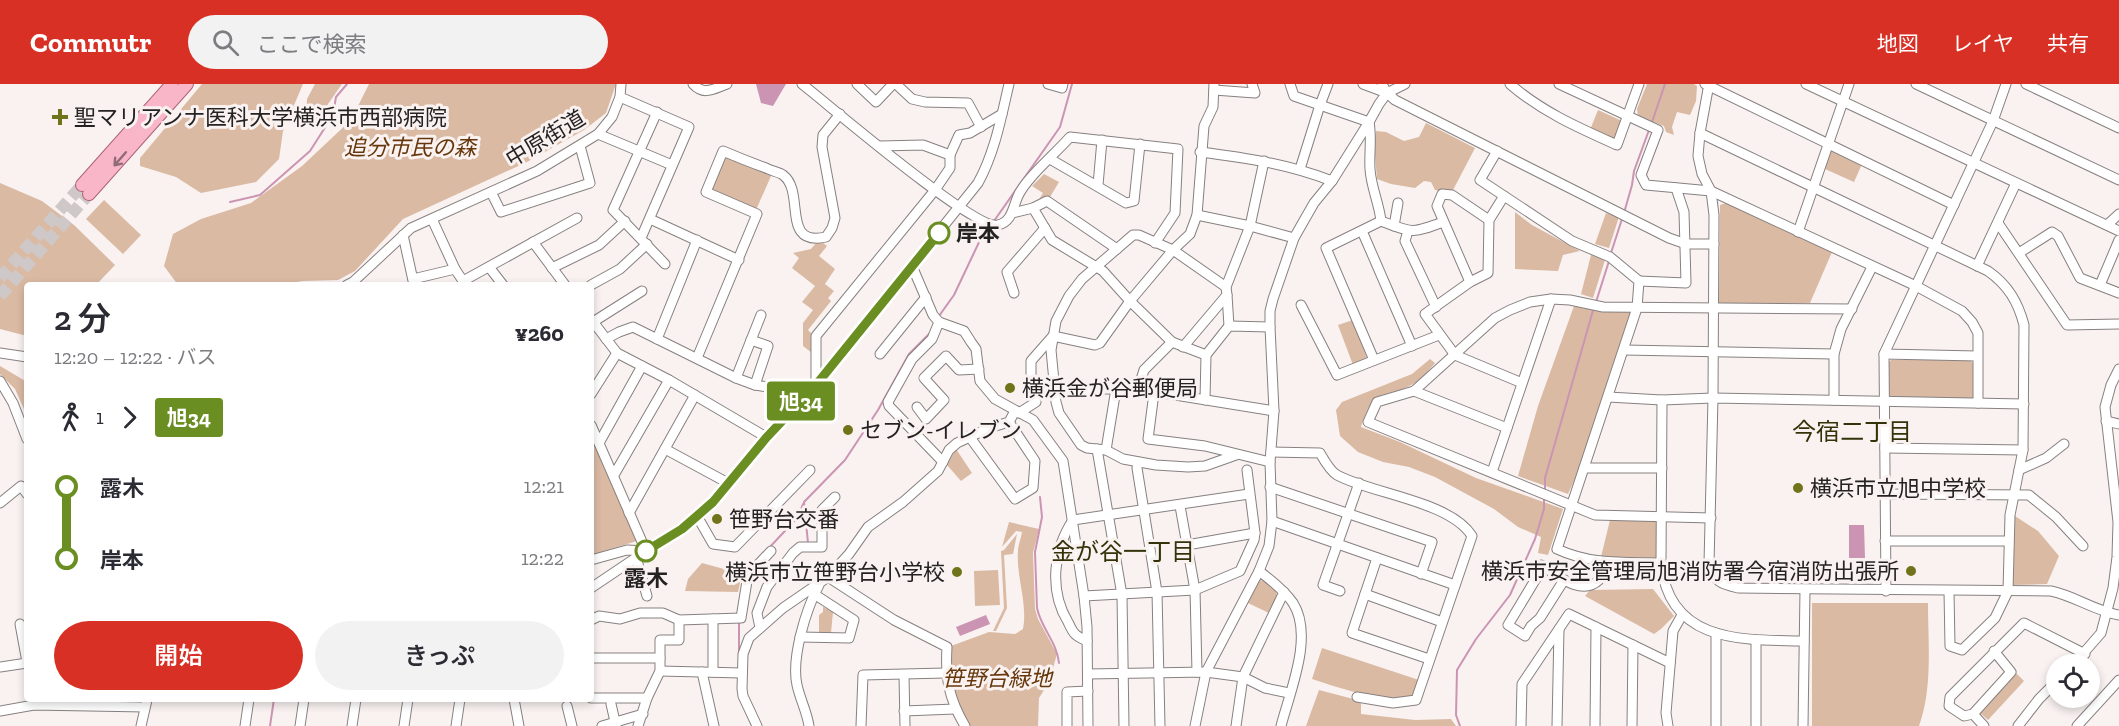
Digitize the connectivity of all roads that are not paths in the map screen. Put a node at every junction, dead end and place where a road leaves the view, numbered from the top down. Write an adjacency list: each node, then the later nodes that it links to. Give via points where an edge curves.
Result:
1 (172, 84): 2 (main road, one-way to 1, via 85,190)
2 (187, 84)
3 (621, 84): 29 (street, 中原街道)
4 (693, 84): 5 (street, via 706,92)
5 (727, 84)
6 (802, 84): 33 (street)
7 (857, 84): 8 (street, via 876,102)
8 (894, 84): 38 (street, via 912,99 968,103)
9 (1009, 84): 34 (street)
10 (1048, 84): 11 (street, via 1062,88)
11 (1063, 84)
12 (1252, 84): 27 (street, via 1255,93)
13 (1290, 84): 31 (street, via 1294,96)
14 (1328, 84): 31 (street)
15 (1363, 84): 28 (street)
16 (1382, 84): 28 (street)
17 (1405, 84): 28 (street)
18 (1510, 84): 35 (street, via 1559,119 1617,145)
19 (1559, 84): 35 (street)
20 (1639, 84): 35 (street)
21 (1806, 84): 30 (street)
22 (1849, 84): 30 (street)
23 (1916, 84): 36 (street)
24 (2006, 84): 36 (street)
25 (2026, 84): 39 (street)
26 (1707, 85): 40 (street); 44 (street)
27 (1214, 87): 49 (street, via 1213,107 1204,126)
28 (1387, 93): 37 (street); 47 (street)
29 (620, 97): 32 (street); 41 (street, 中原街道, via 612,117)
30 (1843, 102): 44 (street); 53 (street)
31 (1320, 105): 37 (street); 55 (street)
32 (657, 112): 48 (street); 54 (street, via 689,127)
33 (840, 114): 46 (street); 102 (street, via 823,135 835,218 826,237 815,239 801,231 790,184 783,175 723,151 706,192 757,214)
34 (1002, 114): 38 (street); 68 (street, via 988,164)
35 (1628, 118): 61 (street, via 1658,130 1641,175 1646,185)
36 (1993, 121): 53 (street); 56 (street)
37 (1369, 122): 57 (street); 78 (street, via 1370,171)
38 (981, 127): 50 (street, via 959,135)
39 (2119, 128)
40 (1700, 133): 60 (street); 63 (street, via 1698,156)
41 (598, 134): 45 (street, 中原街道); 48 (street)
42 (1102, 140): 43 (street); 51 (street, via 1070,137); 59 (street)
43 (1140, 144): 59 (street, via 1134,201 1126,203); 95 (street, via 1178,149 1175,213)
44 (1828, 144): 60 (street); 67 (street)
45 (580, 146): 64 (street, 中原街道); 64 (street, via 590,183 501,212)
46 (880, 146): 50 (street, via 922,145); 62 (street)
47 (1497, 151): 65 (street, via 1480,180); 96 (street)
48 (639, 152): 54 (street); 77 (street, via 614,210)
49 (1200, 152): 52 (street); 72 (street)
50 (950, 155): 62 (street, via 950,168)
51 (1050, 159): 59 (street); 70 (street, via 1018,194)
52 (1264, 161): 55 (street); 82 (street)
53 (1973, 163): 58 (street); 67 (street)
54 (672, 165): 75 (street)
55 (1300, 169): 57 (street)
56 (2119, 180)
57 (1332, 182): 90 (street, via 1314,203)
58 (2016, 183): 80 (street); 81 (street)
59 (1098, 185)
60 (1814, 187): 88 (street); 98 (street)
61 (1676, 188): 63 (street); 96 (street, via 1684,212)
62 (934, 190): 68 (street); 170 (street, via 816,336)
63 (1711, 191): 88 (street); 97 (street)
64 (491, 192): 74 (street, 中原街道)
65 (1504, 196): 76 (street); 111 (street, via 1572,241 1610,257)
66 (1398, 203): 83 (street)
67 (1954, 205): 98 (street)
68 (959, 208): 70 (street, via 997,226); 104 (street)
69 (1033, 208): 70 (street); 84 (street); 99 (street, via 1047,201)
70 (1012, 213)
71 (2119, 214): 81 (street)
72 (1197, 215): 82 (street); 100 (street, via 1190,234)
73 (577, 218): 94 (street)
74 (432, 219): 89 (street, 中原街道); 109 (street)
75 (650, 219): 91 (street); 93 (street)
76 (1490, 220): 79 (street, via 1452,195 1442,194 1437,206); 118 (street, via 1488,273)
77 (624, 221): 93 (street); 110 (street, via 599,245)
78 (1381, 221): 83 (street); 85 (street)
79 (1443, 222): 86 (street, via 1416,232); 118 (street)
80 (1998, 223): 101 (street); 105 (street)
81 (2107, 225): 87 (street)
82 (1250, 226): 90 (street); 123 (street)
83 (1394, 226): 86 (street)
84 (1045, 228): 107 (street, via 1052,240); 124 (street, via 1007,272)
85 (1362, 231): 147 (street); 161 (street, via 1326,248)
86 (1407, 231): 130 (street, via 1405,241)
87 (2119, 231)
88 (1798, 232): 108 (street)
89 (403, 235): 112 (street, 中原街道); 113 (street)
90 (1294, 238): 139 (street, via 1273,299)
91 (697, 240): 102 (street); 144 (street)
92 (2119, 240): 120 (street)
93 (644, 241): 103 (street); 119 (street, via 620,269)
94 (533, 242): 106 (street); 110 (street)
95 (1155, 243): 99 (street, via 1139,235); 100 (street)
96 (1686, 244): 97 (street); 111 (street, via 1686,283)
97 (1714, 244): 132 (street)
98 (1935, 245): 105 (street); 121 (street)
99 (1117, 249): 107 (street)
100 (1173, 250): 123 (street); 128 (street)
101 (2019, 253): 120 (street, via 2052,232 2058,236 2080,278); 137 (street, via 2067,325)
102 (739, 260): 160 (street)
103 (665, 264)
104 (912, 266): 126 (street); 170 (street)
105 (1977, 266): 183 (street, via 2000,280 2021,313)
106 (489, 267): 115 (street); 116 (street)
107 (1095, 267): 128 (street); 142 (street, via 1069,296)
108 (1872, 267): 121 (street); 133 (street)
109 (455, 268): 113 (street); 114 (street)
110 (552, 268): 117 (street)
111 (1639, 281): 131 (street)
112 (353, 282)
113 (413, 282)
114 (463, 282)
115 (466, 282)
116 (501, 282)
117 (563, 282)
118 (1470, 282): 130 (street)
119 (594, 283)
120 (2100, 285): 125 (street)
121 (1916, 286): 155 (street); 158 (street, via 1962,311 1972,322 1978,333)
122 (642, 291): 135 (street)
123 (1226, 291): 138 (street); 148 (street)
124 (1014, 293)
125 (2119, 293)
126 (926, 297): 136 (street); 153 (street)
127 (1551, 299): 131 (street); 157 (street, via 1530,302 1495,318); 168 (street)
128 (1130, 301): 142 (street, via 1100,343); 146 (street)
129 (1301, 305): 161 (street, via 1337,375)
130 (1436, 307): 141 (street, via 1425,314)
131 (1637, 308): 132 (street); 149 (street)
132 (1713, 309): 133 (street); 150 (street)
133 (1852, 309): 154 (street)
134 (761, 315): 145 (street)
135 (594, 319)
136 (939, 322): 163 (street, via 964,331 976,350); 204 (street, via 932,339 912,359 888,402)
137 (2119, 324)
138 (1229, 326): 139 (street); 156 (street)
139 (1270, 327): 186 (street)
140 (595, 332): 143 (street)
141 (1439, 335): 147 (street); 157 (street)
142 (1053, 336): 171 (street); 187 (street, via 1031,361 1036,402)
143 (606, 339): 144 (street, via 633,327); 152 (street)
144 (657, 339): 160 (street)
145 (751, 340): 165 (street); 169 (street, via 768,346)
146 (1172, 342): 148 (street); 174 (street, via 1144,370 1138,389)
147 (1412, 346): 161 (street)
148 (1182, 347): 156 (street)
149 (1624, 350): 150 (street); 176 (street)
150 (1713, 352): 154 (street); 177 (street)
151 (0, 353): 159 (street)
152 (616, 353): 162 (street); 172 (street)
153 (880, 354)
154 (1834, 354): 180 (street)
155 (1884, 354): 158 (street); 181 (street)
156 (1206, 355): 179 (street)
157 (1455, 355): 168 (street); 173 (street)
158 (1977, 356): 182 (street)
159 (24, 357)
160 (697, 358): 165 (street)
161 (1374, 360)
162 (642, 366): 166 (street); 196 (street)
163 (979, 369): 185 (street, via 959,370 946,356 924,378 944,400 926,418); 187 (street, via 980,381 995,399)
164 (2119, 369): 188 (street, via 2105,407)
165 (736, 378): 169 (street)
166 (669, 380): 175 (street); 213 (street)
167 (0, 381): 192 (street)
168 (1522, 384): 191 (street)
169 (755, 385): 184 (street, via 780,389)
170 (816, 385): 184 (street)
171 (1054, 388): 200 (street, via 1059,413 1081,445); 200 (street, via 1116,388)
172 (594, 389)
173 (1414, 391): 191 (street); 212 (street, via 1377,402 1368,422)
174 (1154, 393): 179 (street); 203 (street, via 1148,439 1205,446)
175 (695, 395): 195 (street); 199 (street)
176 (1608, 397): 178 (street); 208 (street)
177 (1713, 398): 178 (street); 180 (street); 231 (street)
178 (1662, 399): 209 (street)
179 (1205, 400): 186 (street)
180 (1834, 400): 181 (street)
181 (1884, 401): 182 (street); 198 (street)
182 (1978, 403): 183 (street)
183 (2024, 404): 201 (street)
184 (797, 406): 195 (street)
185 (916, 407)
186 (1274, 411): 202 (street)
187 (1017, 412): 189 (street); 232 (street, via 1034,420 1063,461)
188 (2106, 421): 190 (street); 207 (street)
189 (1008, 422): 194 (street); 194 (street, via 1035,461 1034,488 1016,499)
190 (2119, 424)
191 (1507, 428): 212 (street)
192 (24, 432)
193 (594, 432): 196 (street)
194 (969, 436): 204 (street, via 950,450)
195 (766, 438): 214 (street)
196 (599, 443): 213 (street)
197 (2064, 444): 211 (street, via 2046,458)
198 (1885, 448): 201 (street); 219 (street)
199 (665, 449): 214 (street); 226 (street)
200 (1102, 450): 205 (street); 228 (street)
201 (2023, 450): 211 (street)
202 (1271, 452): 206 (street); 215 (street, via 1320,453 1335,474)
203 (1244, 460): 205 (street, via 1188,467); 206 (street); 218 (street)
204 (943, 462): 249 (street, via 912,494 868,527)
205 (1138, 462): 225 (street)
206 (1270, 462): 216 (street)
207 (2116, 466): 267 (street, via 2117,558)
208 (1584, 468): 209 (street); 224 (street)
209 (1662, 468): 230 (street)
210 (810, 470): 229 (street, via 735,547 713,544)
211 (2019, 470): 220 (street)
212 (1492, 472): 224 (street)
213 (614, 475): 226 (street)
214 (728, 483): 229 (street)
215 (1359, 483): 227 (street); 252 (street, via 1438,510 1468,529 1472,536)
216 (1270, 487): 227 (street); 233 (street)
217 (24, 490): 222 (street, via 21,486)
218 (1249, 494): 223 (street); 234 (street)
219 (1885, 494): 220 (street); 235 (street)
220 (2015, 494): 236 (street); 239 (street, via 2029,495)
221 (835, 497): 276 (street, via 822,510 822,547 800,547 767,587 757,613)
222 (0, 503)
223 (1180, 506): 225 (street); 238 (street)
224 (1571, 506): 230 (street, via 1595,515); 245 (street, via 1557,549 1575,558)
225 (1145, 510): 228 (street); 260 (street)
226 (629, 513): 240 (street)
227 (1348, 514): 237 (street); 248 (street, via 1432,542)
228 (1109, 515): 232 (street); 264 (street)
229 (697, 516): 240 (street)
230 (1660, 517): 231 (street); 246 (street)
231 (1710, 518): 255 (street, via 1709,564 1713,577 1738,588)
232 (1073, 520): 266 (street); 282 (street, via 1064,533 1055,578 1063,614 1074,633)
233 (1272, 522): 237 (street); 247 (street, via 1269,546)
234 (1255, 533): 238 (street); 254 (street, via 1240,571)
235 (1885, 541): 236 (street); 257 (street)
236 (2009, 542): 259 (street)
237 (1337, 544): 243 (street); 256 (street, via 1323,585)
238 (1187, 545): 254 (street)
239 (2083, 546)
240 (646, 551): 242 (street); 244 (street, via 627,550)
241 (771, 551): 271 (street, via 750,573 741,618)
242 (636, 557): 253 (street); 265 (street)
243 (1377, 558): 248 (street); 263 (street)
244 (594, 559)
245 (1600, 561): 246 (street); 250 (street, via 1596,583 1575,586)
246 (1661, 563): 268 (street, via 1669,597)
247 (1259, 571): 261 (street); 296 (street)
248 (1420, 574): 252 (street)
249 (828, 577): 251 (street); 298 (street, via 894,620 947,647)
250 (1564, 580): 250 (street, via 1541,565 1508,625 1526,636)
251 (819, 585): 262 (street); 276 (street)
252 (1455, 585): 273 (street)
253 (594, 586)
254 (1195, 590): 260 (street); 296 (street)
255 (1804, 590): 257 (street); 281 (street)
256 (1340, 591)
257 (1886, 591): 258 (street)
258 (1949, 591): 259 (street); 259 (street, via 1950,646 1962,650 1995,618)
259 (2008, 591): 267 (street, via 2051,591)
260 (1157, 592): 264 (street); 301 (street)
261 (1284, 592): 303 (street); 307 (street, via 1293,603 1302,632)
262 (814, 594): 279 (street); 279 (street, via 854,620 849,638)
263 (1365, 594): 273 (street); 289 (street, via 1352,633)
264 (1122, 595): 266 (street); 300 (street)
265 (647, 596)
266 (1084, 596): 282 (street)
267 (2108, 613): 269 (street); 286 (street, via 2101,633)
268 (1682, 615): 278 (street); 291 (street, via 1673,631)
269 (2119, 615)
270 (594, 618): 272 (street, via 663,613)
271 (713, 619): 272 (street); 295 (street)
272 (679, 620): 288 (street, via 679,640 660,640)
273 (1442, 622): 289 (street)
274 (20, 624): 284 (street)
275 (1596, 627): 277 (street, via 1569,614); 283 (street); 353 (street)
276 (760, 628): 297 (street, via 746,644)
277 (1559, 629): 351 (street, via 1522,684); 352 (street)
278 (1716, 633): 280 (street); 356 (street)
279 (800, 637): 340 (street, via 797,686)
280 (1756, 640): 281 (street); 357 (street)
281 (1804, 640): 358 (street)
282 (1087, 642): 299 (street)
283 (1633, 645): 291 (street); 354 (street)
284 (24, 646)
285 (1994, 651): 286 (street, via 2024,623); 325 (street, via 2011,672); 325 (street, via 1950,697 1949,706 1964,716)
286 (2085, 654)
287 (594, 658): 288 (street)
288 (660, 658): 293 (street)
289 (1429, 658): 308 (street, via 1416,700 1393,703)
290 (24, 663): 292 (street)
291 (1670, 663): 355 (street)
292 (0, 668)
293 (660, 671): 294 (street); 310 (street)
294 (702, 672): 295 (street); 338 (street)
295 (713, 672): 297 (street)
296 (1202, 672): 301 (street); 303 (street); 348 (street)
297 (742, 673): 339 (street, via 743,696)
298 (945, 673): 302 (street); 322 (street)
299 (1088, 674): 300 (street); 305 (street)
300 (1123, 674): 301 (street); 346 (street)
301 (1158, 674): 347 (street)
302 (904, 675): 324 (street); 341 (street, via 863,675)
303 (1243, 677): 307 (street, via 1265,688); 349 (street)
304 (2119, 680): 361 (street)
305 (1088, 691): 344 (street, via 1067,692); 345 (street)
306 (2046, 692): 360 (street)
307 (1289, 693): 350 (street)
308 (1357, 697)
309 (594, 698): 310 (street)
310 (647, 698): 326 (street)
311 (34, 702): 312 (street); 323 (street)
312 (79, 702): 318 (street)
313 (249, 702): 329 (street)
314 (304, 702): 330 (street)
315 (356, 702): 331 (street)
316 (408, 702): 332 (street)
317 (515, 702): 335 (street)
318 (146, 703): 328 (street)
319 (459, 703): 333 (street); 334 (street)
320 (611, 704): 327 (street)
321 (567, 706): 336 (street)
322 (955, 709): 324 (street); 343 (street)
323 (0, 711)
324 (904, 711): 342 (street)
325 (1973, 714): 359 (street)
326 (642, 722): 327 (street)
327 (615, 724): 337 (street)
328 (141, 726)
329 (245, 726)
330 (300, 726)
331 (352, 726)
332 (404, 726)
333 (456, 726)
334 (463, 726)
335 (519, 726)
336 (572, 726)
337 (602, 726)
338 (714, 726)
339 (757, 726)
340 (809, 726)
341 (861, 726)
342 (905, 726)
343 (965, 726)
344 (1067, 726)
345 (1088, 726)
346 (1124, 726)
347 (1160, 726)
348 (1195, 726)
349 (1236, 726)
350 (1281, 726)
351 (1521, 726)
352 (1557, 726)
353 (1595, 726)
354 (1632, 726)
355 (1668, 726)
356 (1716, 726)
357 (1756, 726)
358 (1803, 726)
359 (1984, 726)
360 (2018, 726)
361 (2077, 726)

